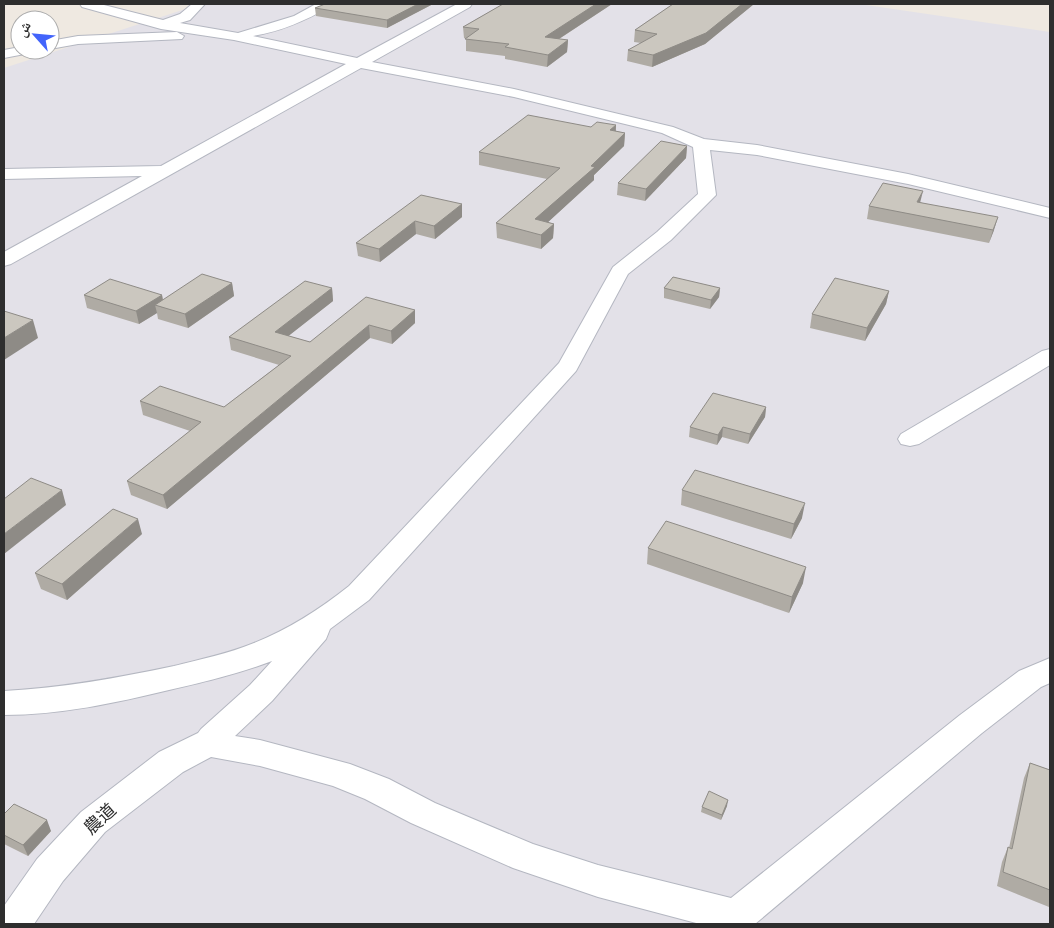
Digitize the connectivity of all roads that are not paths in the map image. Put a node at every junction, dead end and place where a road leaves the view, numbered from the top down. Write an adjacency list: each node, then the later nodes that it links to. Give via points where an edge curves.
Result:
1 (75, 4): 2 (street)
2 (89, 4): 6 (street)
3 (325, 4): 8 (street, via 299,19 270,29)
4 (466, 4): 11 (street)
5 (193, 7): 6 (street); 7 (street, via 185,17)
6 (132, 16): 7 (street)
7 (164, 24): 8 (street); 9 (street)
8 (227, 35): 9 (street); 11 (street)
9 (78, 40): 10 (street)
10 (60, 43)
11 (360, 63): 12 (street, via 609,115 667,130); 13 (street)
12 (701, 144): 15 (street, via 757,150 908,179); 21 (street, via 707,195 664,236 620,271 568,366 359,593)
13 (164, 171): 14 (street); 18 (street)
14 (4, 174)
15 (1028, 209): 16 (street); 17 (street)
16 (1050, 212)
17 (1050, 222)
18 (4, 260)
19 (1050, 356): 20 (street)
20 (910, 439)
21 (327, 618): 23 (street, via 265,651 203,671 92,695); 24 (street, via 278,675 212,738)
22 (1050, 669): 25 (street, via 1030,679 971,724)
23 (4, 703)
24 (213, 741): 25 (street, via 220,747 300,763 369,786 473,835 562,869); 26 (street, 農道, via 171,762 93,822 50,870)
25 (732, 921)
26 (13, 924)

